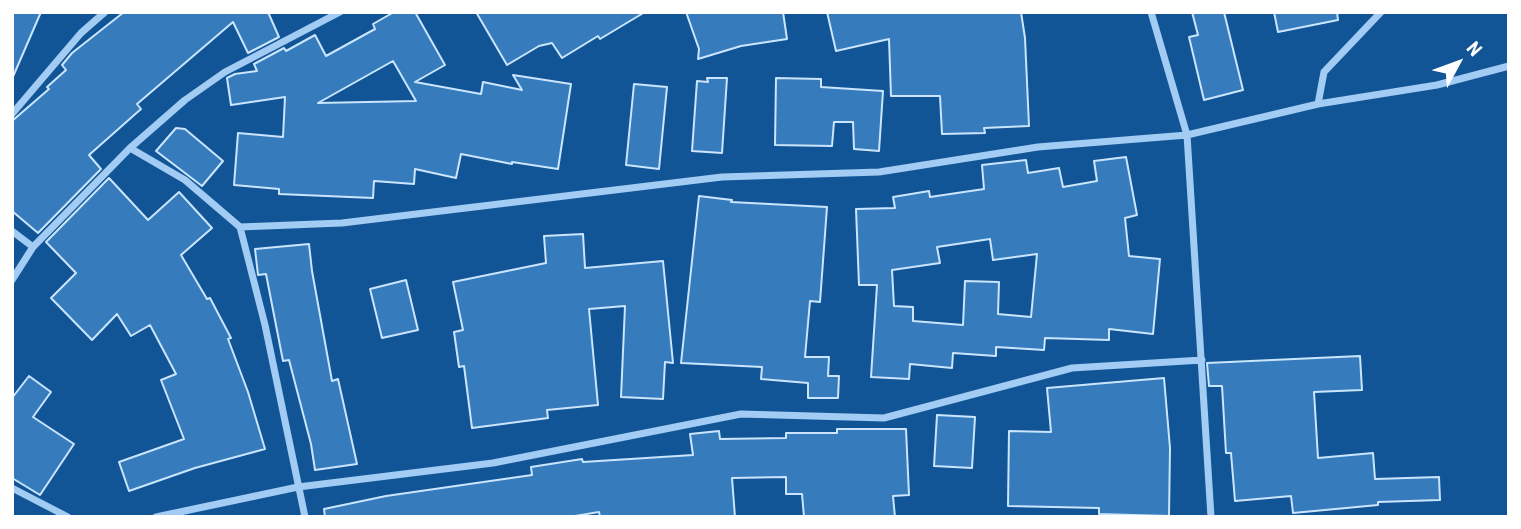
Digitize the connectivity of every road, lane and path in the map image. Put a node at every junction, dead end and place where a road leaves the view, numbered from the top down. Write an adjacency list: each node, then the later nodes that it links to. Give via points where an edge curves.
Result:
1 (105, 12): 7 (street, via 81,33)
2 (340, 12): 9 (street, via 225,72)
3 (1151, 12): 8 (street)
4 (1381, 12): 6 (street, via 1324,72)
5 (1509, 66): 6 (street, via 1437,85)
6 (1318, 104): 8 (street)
7 (12, 114)
8 (1187, 135): 10 (street, via 1038,147 879,172 722,177 342,223); 14 (street)
9 (130, 148): 10 (street, via 185,180); 12 (street)
10 (240, 227): 15 (street)
11 (12, 231): 12 (street)
12 (33, 247): 13 (street)
13 (12, 280)
14 (1202, 360): 15 (street, via 1072,368 884,418 741,414 493,463); 20 (street)
15 (298, 487): 18 (street); 19 (street)
16 (12, 488): 17 (street)
17 (68, 517)
18 (156, 517)
19 (305, 517)
20 (1210, 517)

